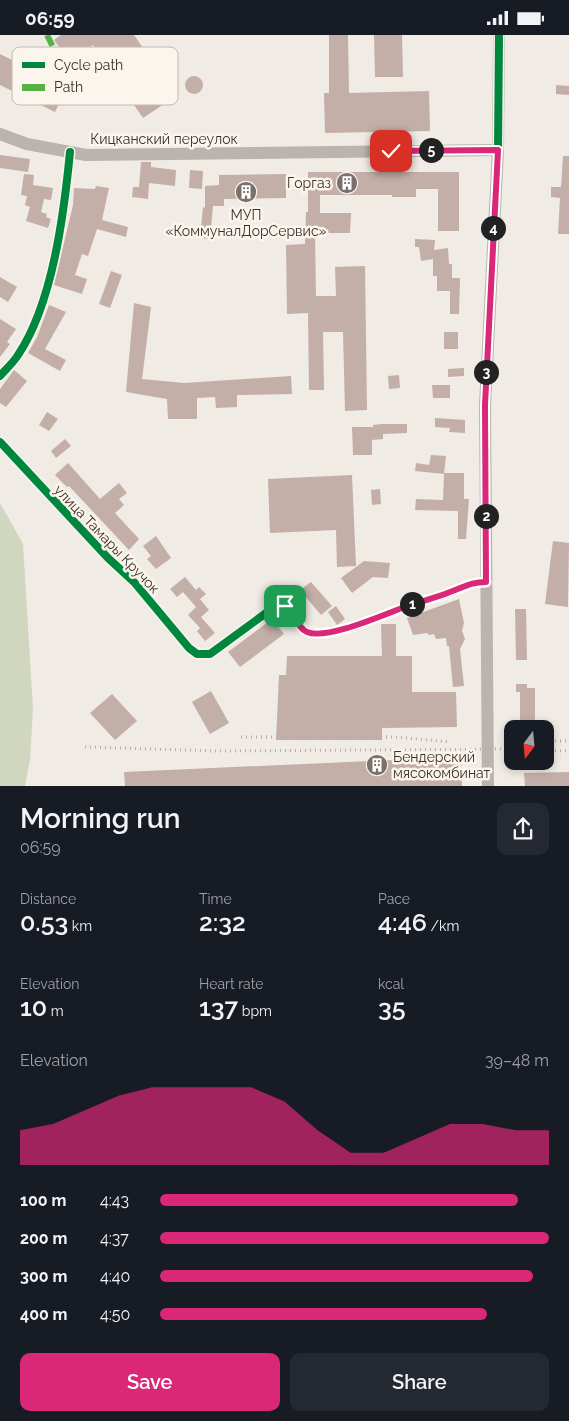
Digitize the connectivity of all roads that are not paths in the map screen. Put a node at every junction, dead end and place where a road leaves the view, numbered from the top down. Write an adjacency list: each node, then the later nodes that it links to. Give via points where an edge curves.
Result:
1 (499, 35): 3 (main road)
2 (0, 134): 4 (main road, Кицканский переулок, via 27,144)
3 (498, 150): 4 (main road, Кицканский переулок, via 86,155); 7 (main road, via 485,405)
4 (70, 152): 5 (street, via 65,205 45,296 34,327 18,356)
5 (0, 375)
6 (0, 442): 7 (street, улица Тамары Кручок, via 134,582 197,655 210,654 277,605 289,609 304,630 322,633 449,593 471,582)
7 (486, 582): 8 (main road)
8 (488, 786)

